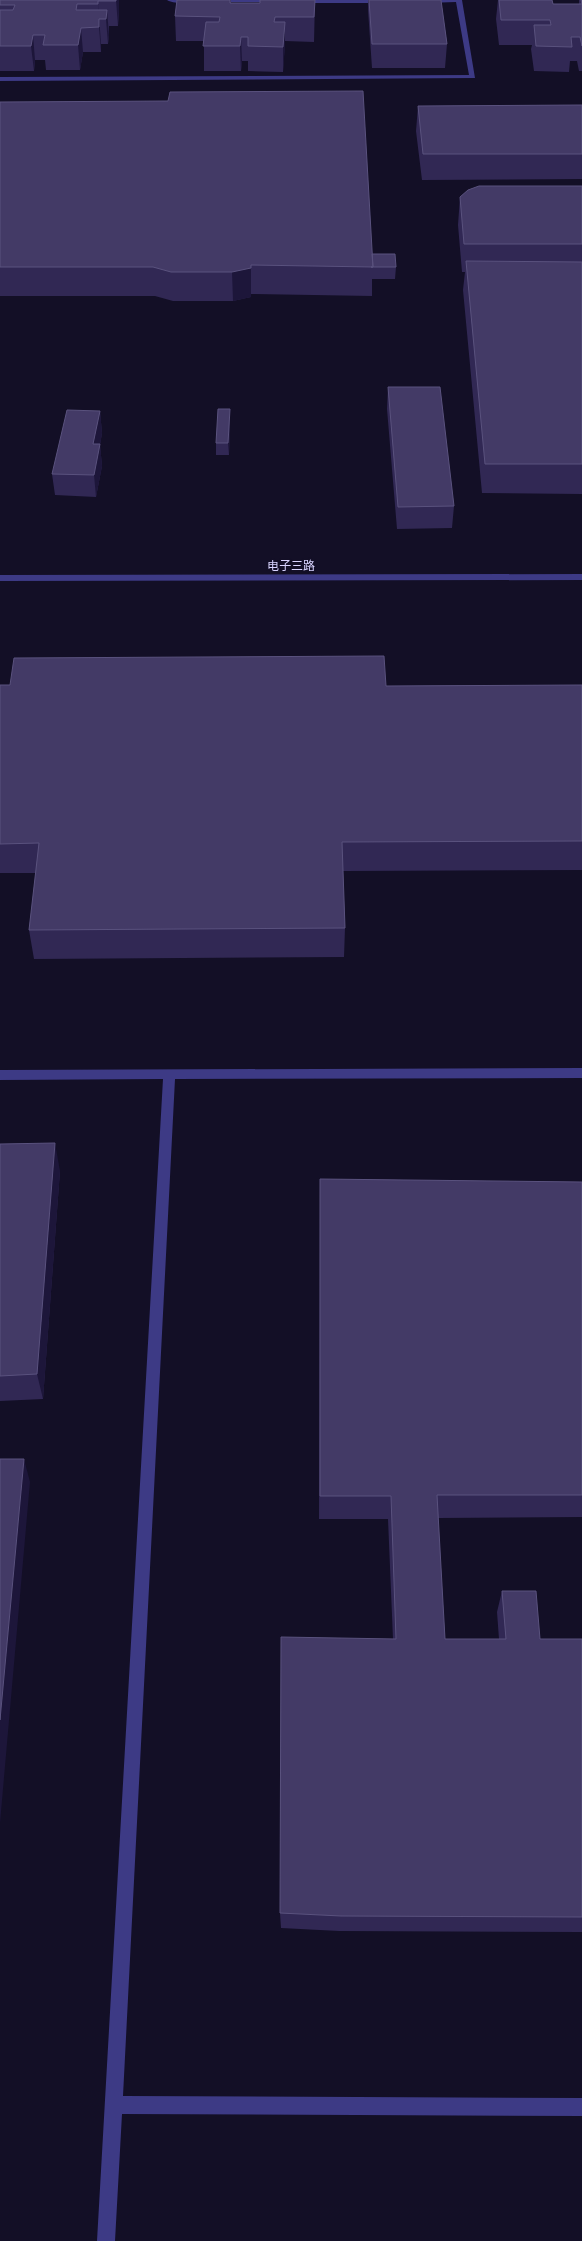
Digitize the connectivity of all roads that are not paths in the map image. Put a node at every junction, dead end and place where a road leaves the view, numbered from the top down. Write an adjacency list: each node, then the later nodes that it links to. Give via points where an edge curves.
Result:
1 (170, 0): 2 (street)
2 (280, 0)
3 (290, 0): 4 (street)
4 (390, 1)
5 (420, 1): 6 (street)
6 (459, 1): 7 (street, via 473,77)
7 (0, 79)
8 (582, 576): 9 (street, 电子三路)
9 (0, 578)
10 (582, 1073): 12 (street)
11 (0, 1075): 12 (street)
12 (169, 1075): 13 (street)
13 (114, 2105): 14 (street); 15 (street)
14 (582, 2107)
15 (106, 2241)

